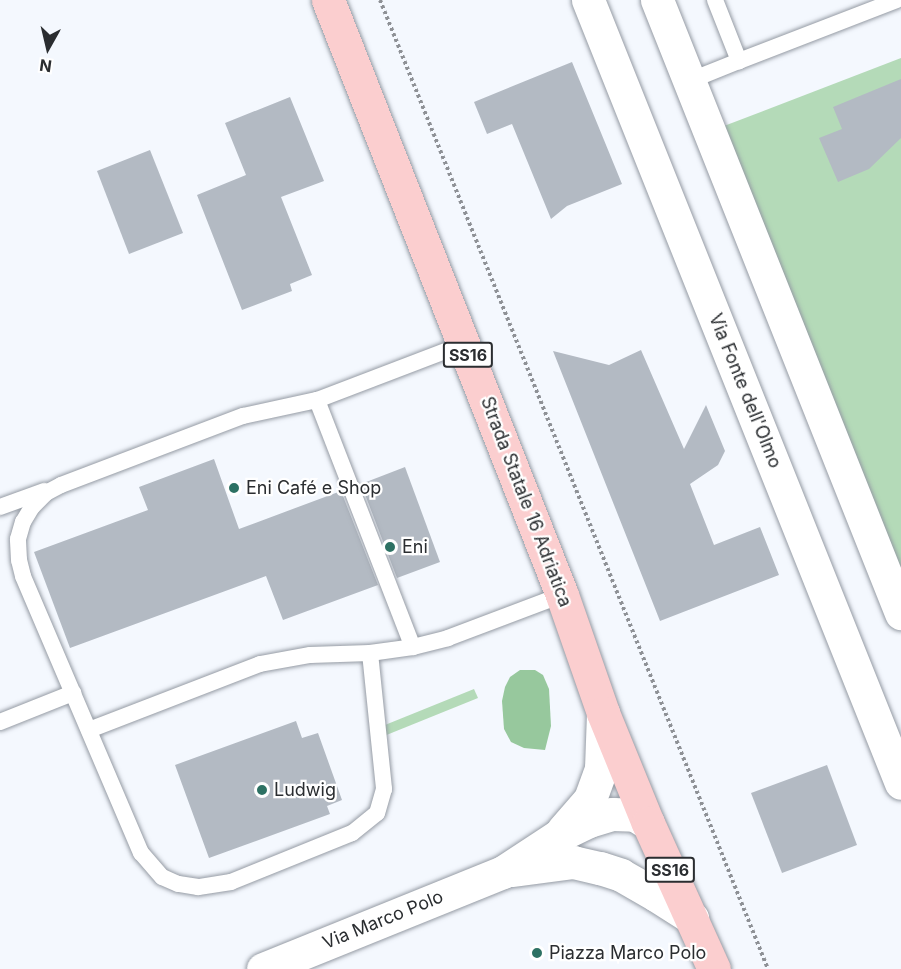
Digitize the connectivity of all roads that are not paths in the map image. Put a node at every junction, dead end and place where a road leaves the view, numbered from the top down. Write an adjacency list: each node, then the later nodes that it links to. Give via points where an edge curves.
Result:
1 (328, 0): 8 (main road, Strada Statale 16 Adriatica / SS16)
2 (588, 0): 20 (street, Via Fonte dell'Olmo)
3 (657, 0): 7 (street)
4 (715, 0): 6 (lane)
5 (897, 0): 6 (lane)
6 (739, 61): 7 (lane)
7 (689, 81): 13 (street)
8 (464, 344): 9 (lane); 12 (main road, Strada Statale 16 Adriatica / SS16)
9 (317, 400): 10 (lane, via 243,416); 14 (lane)
10 (61, 485): 11 (lane); 16 (lane, via 46,493 22,522 19,560)
11 (0, 507)
12 (562, 595): 14 (lane, via 448,638); 17 (main road, Strada Statale 16 Adriatica / SS16)
13 (901, 613)
14 (412, 647): 15 (lane)
15 (370, 653): 19 (lane, via 310,655 260,664); 19 (lane, via 384,789 377,813 352,833 219,885 178,884 162,877 148,864)
16 (73, 693): 18 (lane); 19 (lane)
17 (603, 713): 21 (main road, Strada Statale 16 Adriatica / SS16); 22 (street, Via Marco Polo, via 601,768 590,799)
18 (0, 722)
19 (89, 730)
20 (901, 783)
21 (648, 823): 22 (street, Via Marco Polo, via 635,815 612,814); 24 (main road, Strada Statale 16 Adriatica / SS16)
22 (558, 836): 23 (street, Via Marco Polo)
23 (502, 872): 24 (street, Via Marco Polo, via 573,862 600,868 657,895); 25 (street, Via Marco Polo)
24 (693, 918): 26 (main road, Strada Statale 16 Adriatica / SS16)
25 (263, 969)
26 (714, 969)

